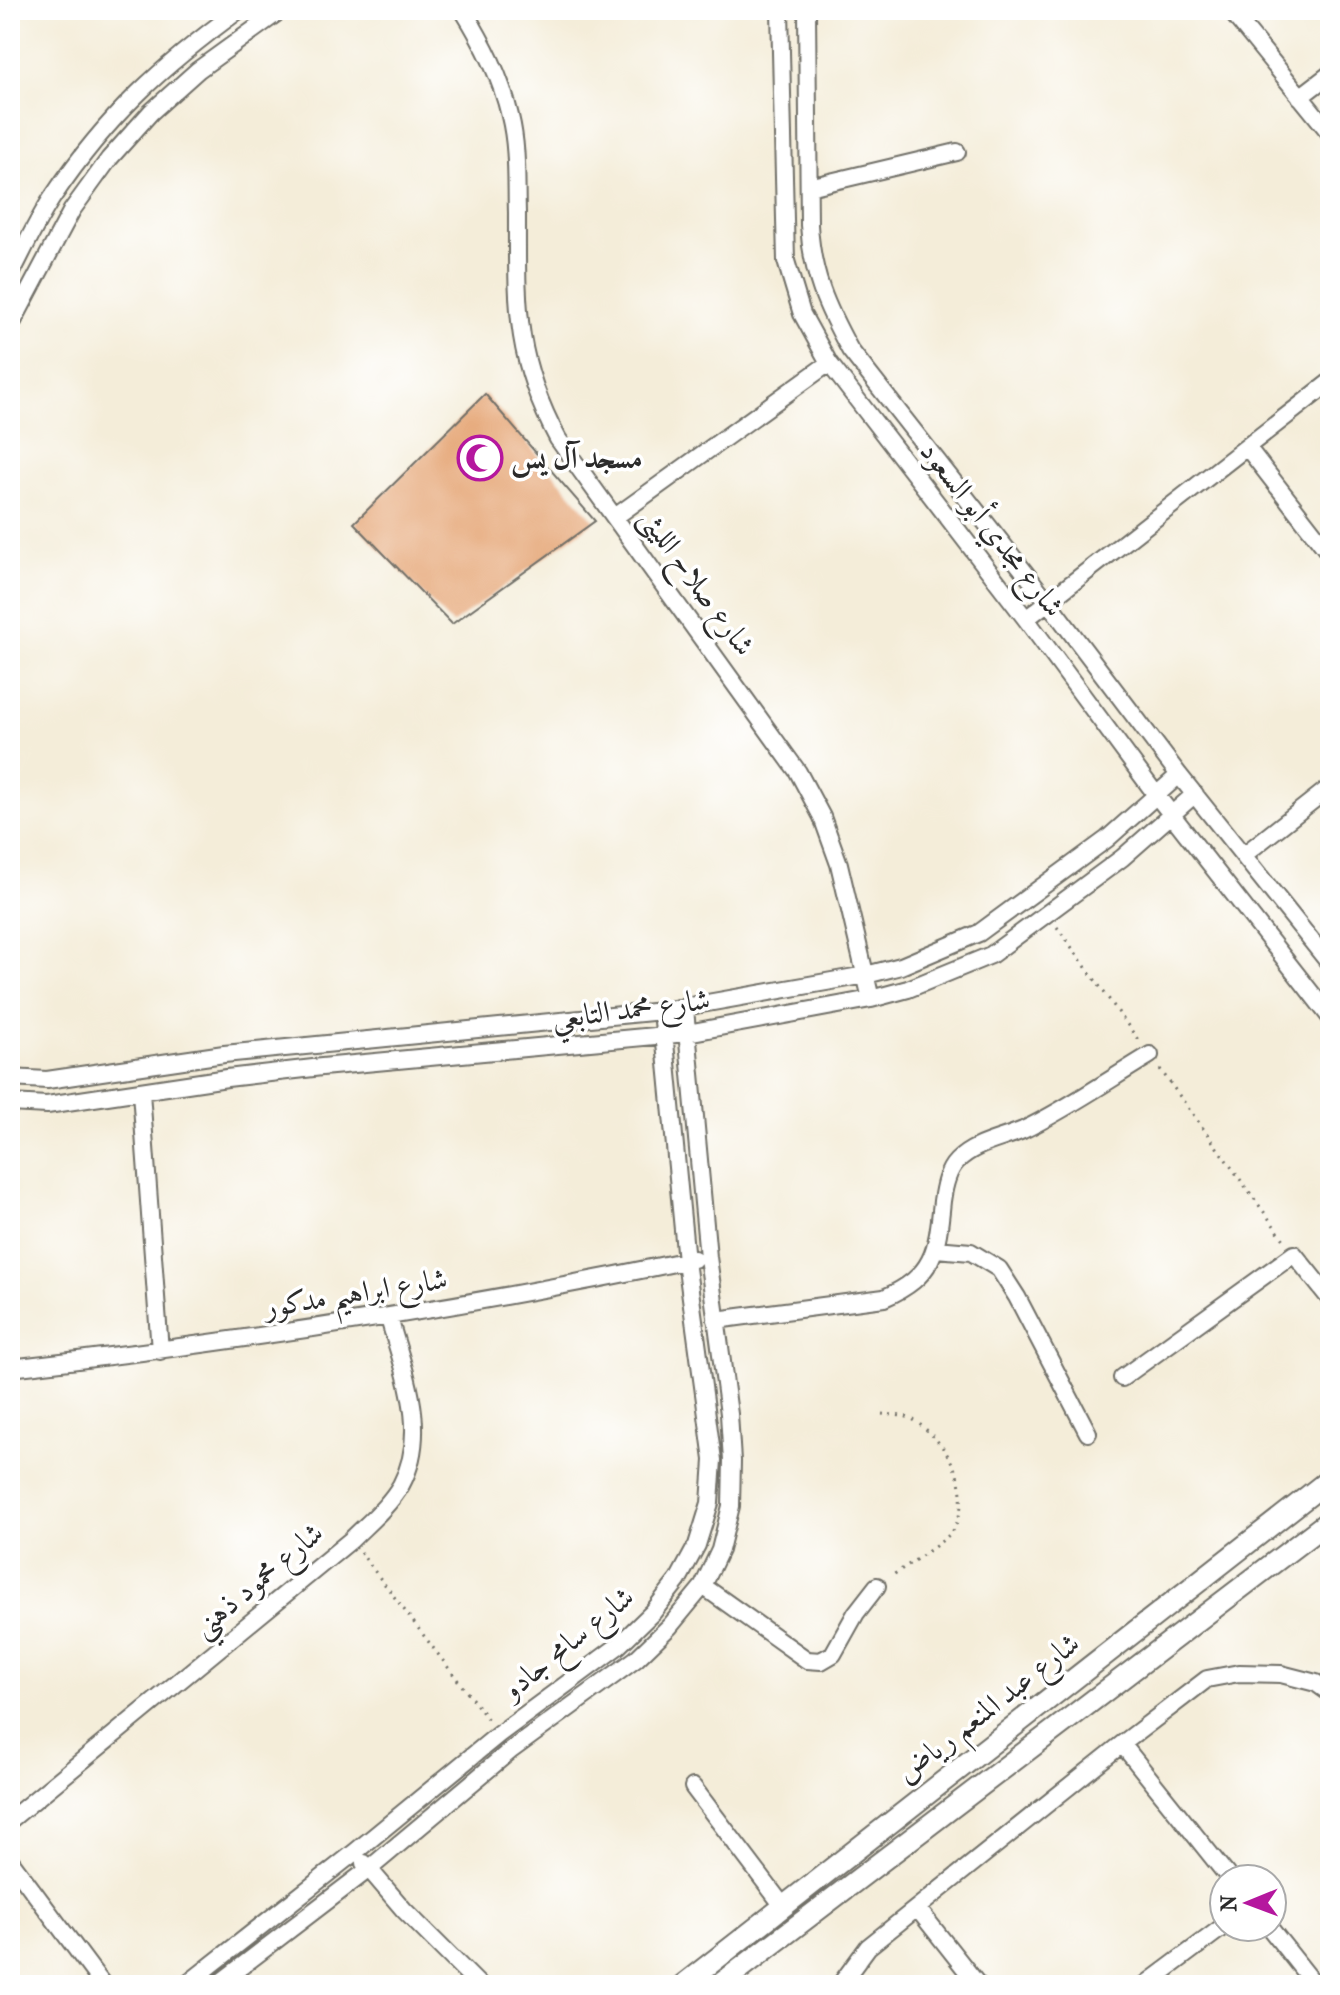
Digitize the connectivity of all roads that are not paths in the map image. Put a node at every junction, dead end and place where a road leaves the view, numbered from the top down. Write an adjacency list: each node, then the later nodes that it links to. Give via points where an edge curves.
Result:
1 (239, 10): 12 (street, via 182,51 90,144 52,198)
2 (281, 10): 13 (street, via 198,70 109,159 72,210)
3 (463, 10): 17 (street, شارع صلاح الليثى, via 484,43 511,118 517,302 529,373 558,439)
4 (780, 10): 14 (street, شارع مجدي أبو السعود, via 786,261 802,314)
5 (807, 10): 11 (street, شارع مجدي أبو السعود)
6 (1230, 10): 8 (street)
7 (1330, 74): 8 (street)
8 (1300, 97): 9 (street)
9 (1330, 133)
10 (957, 152): 11 (street)
11 (809, 187): 19 (street, شارع مجدي أبو السعود, via 810,255 826,305 850,350)
12 (10, 276)
13 (10, 327)
14 (829, 363): 17 (street); 20 (street, شارع مجدي أبو السعود)
15 (1330, 382): 16 (street)
16 (1247, 447): 18 (street); 19 (street)
17 (615, 517): 28 (street, شارع صلاح الليثى, via 798,772 839,864)
18 (1330, 554)
19 (1048, 602): 20 (street); 21 (street, شارع مجدي أبو السعود)
20 (1026, 619): 24 (street, شارع مجدي أبو السعود)
21 (1179, 775): 23 (street, شارع مجدي أبو السعود); 24 (street, شارع محمد التابعي)
22 (1330, 787): 26 (street)
23 (1195, 794): 25 (street, شارع محمد التابعي); 26 (street, شارع مجدي أبو السعود)
24 (1157, 796): 25 (street, شارع مجدي أبو السعود); 28 (street, شارع محمد التابعي, via 979,933)
25 (1173, 814): 29 (street, شارع محمد التابعي, via 991,955); 32 (street, شارع مجدي أبو السعود)
26 (1245, 854): 27 (street, شارع مجدي أبو السعود)
27 (1330, 964)
28 (866, 975): 29 (street, شارع صلاح الليثى); 30 (street, شارع محمد التابعي)
29 (871, 999): 33 (street, شارع محمد التابعي)
30 (685, 1009): 31 (street, شارع محمد التابعي); 33 (street, شارع سامح جادو)
31 (662, 1011): 34 (street, شارع سامح جادو); 35 (street, شارع محمد التابعي)
32 (1330, 1017)
33 (687, 1033): 34 (street, شارع محمد التابعي); 42 (street, شارع سامح جادو)
34 (664, 1036): 38 (street, شارع محمد التابعي); 43 (street, شارع سامح جادو)
35 (224, 1054): 37 (street, شارع محمد التابعي, via 47,1080); 38 (street)
36 (1150, 1055): 41 (street, via 1024,1129 974,1148 954,1163 944,1186)
37 (10, 1078)
38 (227, 1078): 39 (street, شارع محمد التابعي)
39 (141, 1092): 40 (street, شارع محمد التابعي, via 47,1105); 47 (street)
40 (10, 1103)
41 (936, 1249): 46 (street, via 922,1276 884,1298); 50 (street, via 971,1252 999,1269)
42 (708, 1257): 43 (street, شارع ابراهيم مدكور); 46 (street, شارع سامح جادو)
43 (686, 1261): 45 (street, شارع ابراهيم مدكور); 59 (street, شارع سامح جادو, via 713,1460 710,1503 697,1545 678,1580 618,1646 499,1734)
44 (1330, 1299): 49 (street, via 1294,1254)
45 (389, 1318): 47 (street, شارع ابراهيم مدكور); 58 (street, شارع محمود ذهني, via 415,1427 412,1458 400,1486 351,1540)
46 (716, 1320): 53 (street, شارع سامح جادو, via 729,1414 731,1506 720,1550)
47 (160, 1351): 48 (street, شارع ابراهيم مدكور)
48 (10, 1368)
49 (1122, 1378)
50 (1088, 1433)
51 (1330, 1479): 63 (street, شارع عبد المنعم رياض)
52 (1330, 1520): 72 (street, شارع عبد المنعم رياض)
53 (703, 1586): 54 (street, via 814,1662 833,1654); 62 (street, شارع سامح جادو, via 636,1659 510,1751)
54 (877, 1586)
55 (1330, 1693): 56 (street, via 1316,1683 1281,1674 1207,1679)
56 (1122, 1744): 61 (street); 64 (street)
57 (693, 1787): 63 (street)
58 (10, 1820)
59 (355, 1852): 62 (street); 68 (street, شارع سامح جادو)
60 (10, 1860): 67 (street)
61 (1217, 1863)
62 (369, 1869): 69 (street, شارع سامح جادو); 70 (street)
63 (783, 1906): 71 (street, شارع عبد المنعم رياض)
64 (918, 1909): 73 (street, via 868,1947); 74 (street)
65 (1208, 1938): 75 (street)
66 (1282, 1943): 76 (street)
67 (103, 1985)
68 (186, 1985)
69 (217, 1985)
70 (479, 1985)
71 (683, 1985)
72 (719, 1985)
73 (840, 1985)
74 (978, 1985)
75 (1145, 1985)
76 (1315, 1985)

